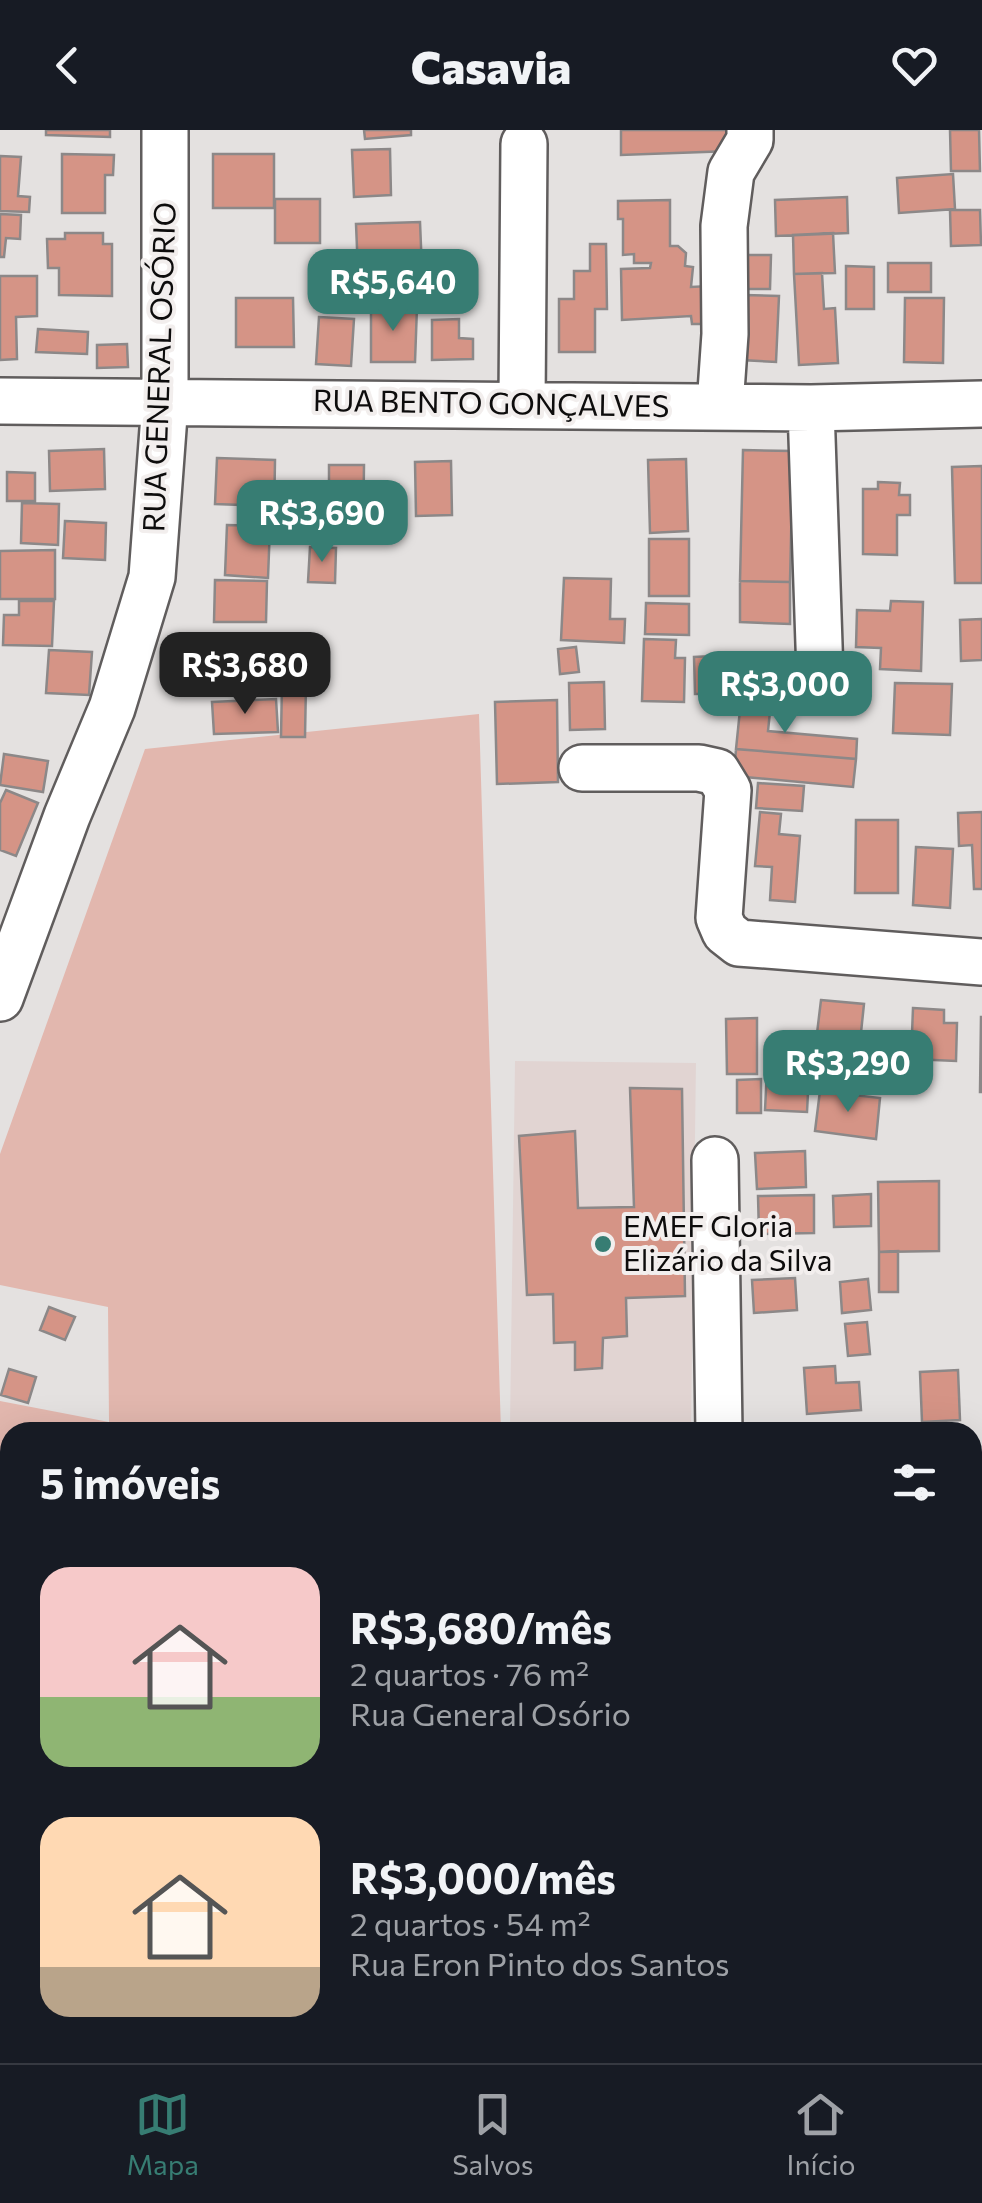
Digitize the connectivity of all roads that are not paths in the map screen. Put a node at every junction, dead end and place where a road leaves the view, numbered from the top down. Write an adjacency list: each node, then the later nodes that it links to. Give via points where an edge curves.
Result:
1 (165, 130): 5 (street, RUA GENERAL OSÓRIO)
2 (750, 130): 8 (street, via 731,172 724,226)
3 (524, 144): 6 (street)
4 (0, 401): 5 (street, RUA BENTO GONÇALVES)
5 (165, 402): 6 (street, RUA BENTO GONÇALVES); 13 (street, RUA GENERAL OSÓRIO, via 152,577 112,708)
6 (522, 403): 8 (street, RUA BENTO GONÇALVES)
7 (982, 404): 9 (street, RUA BENTO GONÇALVES)
8 (720, 406): 9 (street, RUA BENTO GONÇALVES)
9 (811, 408): 10 (street)
10 (820, 674)
11 (582, 768): 12 (street, via 718,772 728,790 719,918 739,943)
12 (982, 962)
13 (0, 998)
14 (715, 1160): 15 (street)
15 (719, 1422)

